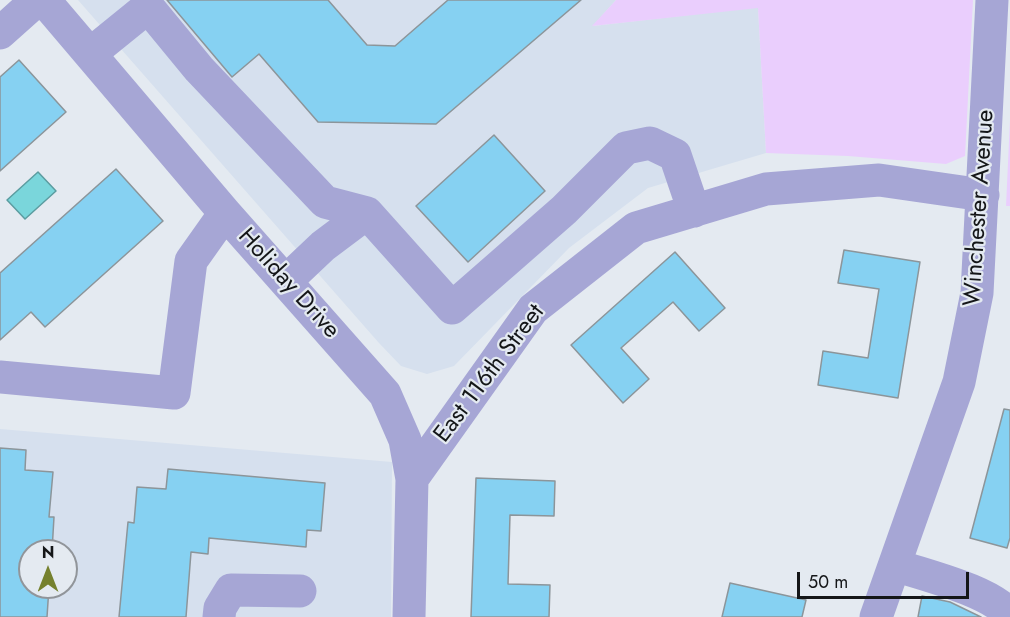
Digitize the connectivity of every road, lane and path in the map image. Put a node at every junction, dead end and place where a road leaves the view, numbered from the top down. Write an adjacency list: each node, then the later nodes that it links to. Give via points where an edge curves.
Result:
1 (37, 0): 4 (street)
2 (44, 0): 5 (street, Holiday Drive)
3 (992, 0): 6 (street, Winchester Avenue)
4 (0, 33)
5 (90, 54): 8 (street, Holiday Drive); 9 (street, via 148,7 199,69 325,202)
6 (983, 195): 7 (street, East 116th Street, via 879,180 766,189); 13 (street, Winchester Avenue, via 977,293 959,382)
7 (694, 211): 9 (street, via 675,155 650,143 626,148 564,210 452,308); 12 (street, East 116th Street, via 636,228 532,309)
8 (225, 213): 10 (street, Holiday Drive); 11 (street, via 191,261 174,393)
9 (367, 213): 10 (street)
10 (285, 281): 12 (street, Holiday Drive, via 385,394 405,440)
11 (0, 377)
12 (412, 479): 17 (street, Holiday Drive)
13 (895, 566): 15 (street, via 972,591 1004,607); 18 (street, Winchester Avenue)
14 (300, 591): 16 (street, via 231,590)
15 (1010, 615)
16 (219, 617)
17 (409, 617)
18 (876, 617)

